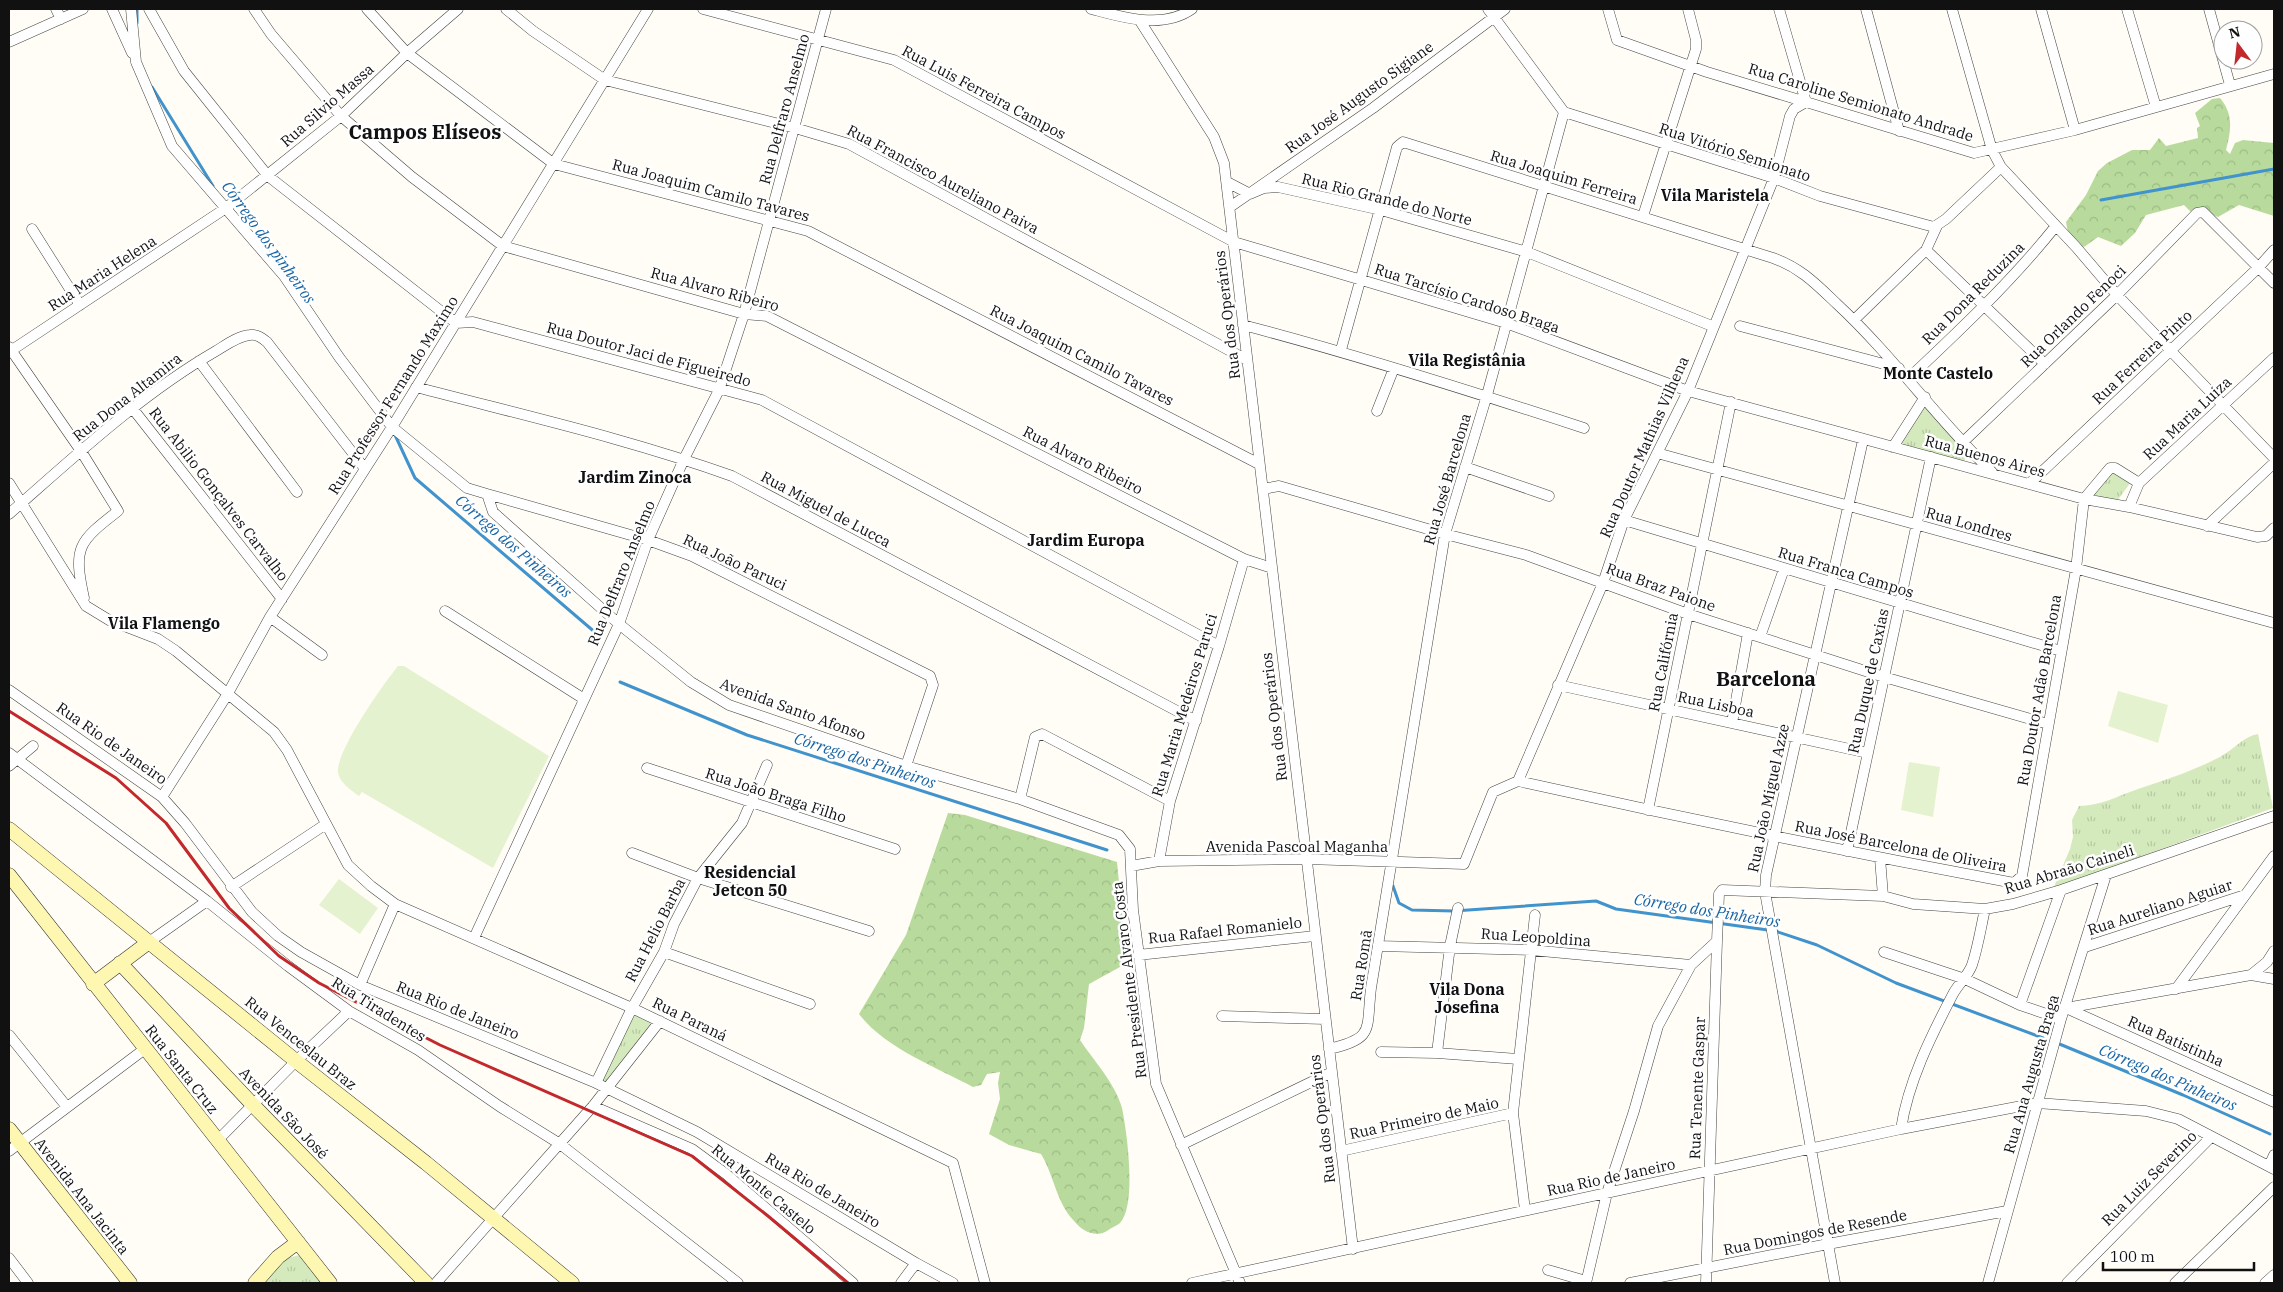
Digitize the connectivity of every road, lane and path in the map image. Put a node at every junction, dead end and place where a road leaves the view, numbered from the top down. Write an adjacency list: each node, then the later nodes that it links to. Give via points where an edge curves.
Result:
1 (56, 9): 25 (street)
2 (83, 9): 25 (street)
3 (112, 9): 30 (street)
4 (131, 9): 30 (street)
5 (150, 9): 46 (street, via 184,71)
6 (254, 9): 38 (street, Rua Alvaro Ribeiro, via 271,34)
7 (367, 9): 29 (street, Rua Joaquim Camilo Tavares)
8 (458, 9): 29 (street, Rua Silvio Massa)
9 (506, 9): 33 (street, Rua Francisco Aureliano Paiva)
10 (648, 9): 33 (street, Rua Professor Fernando Maximo)
11 (704, 9): 27 (street, Rua Luis Ferreira Campos)
12 (826, 9): 27 (street, Rua Delfraro Anselmo)
13 (1090, 9): 26 (street)
14 (1192, 9): 26 (street, via 1170,18)
15 (1505, 9): 24 (street, Rua José Augusto Sigiane)
16 (1608, 9): 31 (street, Rua Caroline Semionato Andrade, via 1617,40)
17 (1688, 9): 31 (street, via 1696,40)
18 (1779, 9): 35 (street)
19 (1866, 9): 41 (street)
20 (1952, 9): 43 (street)
21 (2041, 9): 40 (street)
22 (2128, 9): 36 (street)
23 (2209, 9): 34 (street)
24 (1491, 13): 37 (street); 50 (street, Rua José Augusto Sigiane, via 1373,108)
25 (61, 19): 28 (street)
26 (1140, 21): 48 (street, via 1214,137)
27 (819, 40): 39 (street, Rua Delfraro Anselmo); 60 (street, Rua Luis Ferreira Campos, via 894,60)
28 (9, 42)
29 (407, 53): 38 (street, Rua Silvio Massa); 44 (street, Rua Joaquim Camilo Tavares)
30 (136, 62): 52 (street, via 172,146)
31 (1691, 66): 35 (street, Rua Caroline Semionato Andrade); 42 (street)
32 (2274, 74): 34 (street, Rua Caroline Semionato Andrade)
33 (605, 80): 39 (street, Rua Francisco Aureliano Paiva); 44 (street, Rua Professor Fernando Maximo)
34 (2230, 85): 36 (street, Rua Caroline Semionato Andrade)
35 (1806, 102): 41 (street, Rua Caroline Semionato Andrade); 47 (street, Rua Doutor Mathias Vilhena, via 1794,109 1790,116)
36 (2156, 107): 40 (street, Rua Caroline Semionato Andrade)
37 (1564, 112): 42 (street, Rua Vitório Semionato); 49 (street, Rua José Barcelona)
38 (342, 116): 46 (street, Rua Silvio Massa); 61 (street, Rua Alvaro Ribeiro, via 412,177)
39 (795, 128): 56 (street, Rua Delfraro Anselmo); 83 (street, Rua Francisco Aureliano Paiva, via 849,144)
40 (2075, 130): 43 (street, Rua Caroline Semionato Andrade)
41 (1900, 131): 43 (street, Rua Caroline Semionato Andrade, via 1969,152)
42 (1666, 144): 47 (street, Rua Vitório Semionato); 54 (street)
43 (1992, 150): 45 (street)
44 (554, 164): 56 (street, Rua Joaquim Camilo Tavares); 61 (street, Rua Professor Fernando Maximo)
45 (2001, 167): 57 (street); 58 (street)
46 (268, 176): 52 (street, Rua Silvio Massa); 74 (street)
47 (1774, 178): 57 (street, Rua Vitório Semionato, via 1820,196); 62 (street, Rua Doutor Mathias Vilhena)
48 (1227, 182): 50 (street); 51 (street, Rua dos Operários)
49 (1544, 187): 53 (street, Rua Joaquim Ferreira, via 1403,142 1397,147); 54 (street, Rua Joaquim Ferreira); 65 (street, Rua José Barcelona)
50 (1250, 194): 51 (street, Rua José Augusto Sigiane); 53 (street, Rua Rio Grande do Norte, via 1278,186)
51 (1230, 207): 60 (street, Rua dos Operários)
52 (226, 208): 55 (street, Rua Silvio Massa); 98 (street, via 284,276)
53 (1381, 210): 65 (street, Rua Rio Grande do Norte); 67 (street)
54 (1642, 216): 62 (street, Rua Joaquim Ferreira)
55 (211, 219): 70 (street, Rua Maria Helena)
56 (769, 221): 72 (street, Rua Delfraro Anselmo); 109 (street, Rua Joaquim Camilo Tavares, via 808,231)
57 (1937, 226): 63 (street)
58 (2055, 227): 69 (street); 71 (street, Rua Dona Reduzina)
59 (32, 230): 70 (street)
60 (1234, 242): 67 (street, Rua Tarcísio Cardoso Braga); 76 (street, Rua dos Operários)
61 (503, 246): 72 (street, Rua Alvaro Ribeiro); 74 (street, Rua Professor Fernando Maximo)
62 (1745, 250): 73 (street, Rua Joaquim Ferreira, via 1800,270); 77 (street, Rua Doutor Mathias Vilhena)
63 (1926, 250): 71 (street); 73 (street)
64 (2274, 250): 66 (street, Rua Ferreira Pinto)
65 (1527, 252): 75 (street, Rua José Barcelona); 77 (street, Rua Rio Grande do Norte)
66 (2258, 268): 68 (street); 69 (street, Rua Orlando Fenoci, via 2203,212 2197,213); 81 (street, Rua Ferreira Pinto)
67 (1361, 281): 75 (street, Rua Tarcísio Cardoso Braga); 80 (street)
68 (2274, 283)
69 (2117, 295): 81 (street); 85 (street, Rua Orlando Fenoci)
70 (80, 305): 79 (street, Rua Maria Helena)
71 (1984, 307): 85 (street); 88 (street, Rua Dona Reduzina)
72 (744, 314): 90 (street, Rua Delfraro Anselmo); 133 (street, Rua Alvaro Ribeiro, via 767,316)
73 (1854, 320): 87 (street, Rua Joaquim Ferreira)
74 (456, 323): 89 (street, Rua Professor Fernando Maximo); 90 (street, Rua Doutor Jaci de Figueiredo, via 473,322)
75 (1506, 324): 91 (street, Rua Tarcísio Cardoso Braga); 92 (street, Rua José Barcelona)
76 (1243, 325): 80 (street); 83 (street, Rua dos Operários)
77 (1712, 326): 91 (street, Rua Doutor Mathias Vilhena)
78 (1740, 326): 87 (street)
79 (9, 350): 103 (street)
80 (1341, 350): 86 (street)
81 (2172, 350): 95 (street); 116 (street, Rua Ferreira Pinto)
82 (2274, 358): 95 (street, Rua Maria Luiza)
83 (1247, 360): 109 (street, Rua dos Operários)
84 (199, 361): 96 (street, Rua Dona Altamira); 111 (street, Rua Dona Altamira, via 239,338 250,334 258,336 267,342); 118 (street)
85 (2045, 364): 101 (street, Rua Orlando Fenoci)
86 (1394, 368): 92 (street); 97 (street)
87 (1900, 368): 88 (street, Rua Joaquim Ferreira)
88 (1909, 378): 93 (street, Rua Joaquim Ferreira)
89 (416, 387): 98 (street, Rua Professor Fernando Maximo); 107 (street, Rua Miguel de Lucca)
90 (719, 390): 107 (street, Rua Delfraro Anselmo); 149 (street, Rua Doutor Jaci de Figueiredo, via 762,400)
91 (1688, 391): 94 (street, Rua Buenos Aires); 104 (street, Rua Doutor Mathias Vilhena)
92 (1487, 395): 99 (street); 110 (street, Rua José Barcelona)
93 (1925, 397): 101 (street, Rua Joaquim Ferreira); 102 (street)
94 (1731, 402): 100 (street, Rua Buenos Aires); 112 (street, Rua Califórnia)
95 (2224, 403): 106 (street); 115 (street, Rua Maria Luiza)
96 (133, 409): 103 (street, Rua Dona Altamira); 139 (street, Rua Abilio Gonçalves Carvalho)
97 (1377, 411)
98 (392, 427): 111 (street, Rua Professor Fernando Maximo); 119 (street, via 467,488)
99 (1584, 428)
100 (1864, 440): 102 (street, Rua Buenos Aires); 123 (street, Rua João Miguel Azze)
101 (1962, 443): 113 (street, Rua Joaquim Ferreira)
102 (1892, 447): 105 (street, Rua Buenos Aires)
103 (81, 451): 122 (street, Rua Dona Altamira); 141 (street, via 118,511 97,528 78,553)
104 (1656, 453): 112 (street, Rua Londres); 126 (street, Rua Doutor Mathias Vilhena)
105 (1931, 457): 113 (street, Rua Buenos Aires); 127 (street, Rua Duque de Caxias)
106 (2274, 458)
107 (684, 459): 131 (street, Rua Delfraro Anselmo); 159 (street, Rua Miguel de Lucca, via 732,476)
108 (2274, 463): 128 (street)
109 (1260, 464): 117 (street, Rua dos Operários)
110 (1465, 467): 120 (street); 130 (street, Rua José Barcelona)
111 (365, 469): 139 (street, Rua Professor Fernando Maximo)
112 (1717, 470): 123 (street, Rua Londres); 132 (street, Rua Califórnia)
113 (1993, 473): 116 (street, Rua Buenos Aires)
114 (9, 483): 122 (street)
115 (2139, 483): 121 (street, via 2110,468); 124 (street, Rua Maria Luiza)
116 (2030, 484): 121 (street, Rua Buenos Aires)
117 (1262, 489): 130 (street, Rua Braz Paione, via 1280,486); 134 (street, Rua dos Operários)
118 (297, 492)
119 (487, 494): 131 (street, Rua João Paruci); 146 (street, Avenida Santo Afonso, via 493,512)
120 (1549, 496)
121 (2084, 498): 124 (street, Rua Buenos Aires); 136 (street, Rua Doutor Adão Barcelona)
122 (22, 503): 125 (street, Rua Dona Altamira); 141 (street)
123 (1849, 506): 127 (street, Rua Londres); 138 (street, Rua João Miguel Azze)
124 (2129, 506): 128 (street, Rua Buenos Aires)
125 (9, 514)
126 (1624, 520): 132 (street, Rua Franca Campos); 137 (street, Rua Doutor Mathias Vilhena)
127 (1916, 525): 136 (street, Rua Londres); 140 (street, Rua Duque de Caxias)
128 (2207, 526): 129 (street, Rua Buenos Aires, via 2260,537)
129 (2274, 528)
130 (1445, 534): 137 (street, Rua Braz Paione, via 1526,555); 187 (street, Rua José Barcelona)
131 (648, 540): 146 (street, Rua Delfraro Anselmo); 168 (street, Rua João Paruci, via 692,556 930,676 933,685)
132 (1702, 544): 135 (street, Rua Franca Campos); 143 (street, Rua Califórnia)
133 (1244, 559): 134 (street, Rua Alvaro Ribeiro); 149 (street, Rua Maria Medeiros Paruci)
134 (1272, 568): 185 (street, Rua dos Operários)
135 (1784, 569): 138 (street, Rua Franca Campos); 148 (street)
136 (2076, 569): 145 (street, Rua Londres); 150 (street, Rua Doutor Adão Barcelona)
137 (1603, 583): 143 (street, Rua Braz Paione); 154 (street, Rua Doutor Mathias Vilhena)
138 (1831, 583): 140 (street, Rua Franca Campos); 151 (street, Rua João Miguel Azze)
139 (282, 599): 144 (street, Rua Professor Fernando Maximo)
140 (1899, 604): 150 (street, Rua Franca Campos); 153 (street, Rua Duque de Caxias)
141 (86, 606): 156 (street, Rua Paraná, via 176,650)
142 (445, 611): 157 (street)
143 (1688, 614): 147 (street, Rua Braz Paione); 158 (street, Rua Califórnia)
144 (270, 617): 152 (street); 156 (street, Rua Professor Fernando Maximo)
145 (2274, 623)
146 (619, 624): 157 (street, Rua Delfraro Anselmo); 168 (street, Avenida Santo Afonso, via 691,682 729,704)
147 (1748, 633): 148 (street, Rua Braz Paione); 160 (street)
148 (1760, 637): 151 (street, Rua Braz Paione)
149 (1219, 646): 159 (street, Rua Maria Medeiros Paruci)
150 (2061, 651): 161 (street, Rua Doutor Adão Barcelona)
151 (1815, 654): 153 (street, Rua Braz Paione); 162 (street, Rua João Miguel Azze)
152 (322, 655)
153 (1884, 677): 161 (street, Rua Braz Paione); 164 (street, Rua Duque de Caxias)
154 (1558, 685): 158 (street, Rua Lisboa); 170 (street, Rua Doutor Mathias Vilhena)
155 (9, 690): 171 (street, Rua Rio de Janeiro)
156 (227, 695): 171 (street, Rua Professor Fernando Maximo); 177 (street, Rua Paraná, via 274,732 288,750)
157 (584, 698): 206 (street, Rua Delfraro Anselmo)
158 (1669, 709): 160 (street, Rua Lisboa); 175 (street, Rua Califórnia)
159 (1196, 722): 173 (street, Rua Maria Medeiros Paruci)
160 (1732, 723): 162 (street, Rua Lisboa)
161 (2048, 724): 192 (street, Rua Doutor Adão Barcelona, via 2022,876)
162 (1797, 737): 164 (street, Rua Lisboa); 179 (street, Rua João Miguel Azze)
163 (33, 746): 165 (street)
164 (1868, 753): 181 (street, Rua Duque de Caxias)
165 (13, 756): 167 (street); 199 (street, Rua Tiradentes)
166 (767, 765): 174 (street, Rua Helio Barba)
167 (9, 766)
168 (906, 766): 172 (street, Avenida Santo Afonso)
169 (647, 768): 174 (street, Rua João Braga Filho)
170 (1518, 780): 175 (street, Rua José Barcelona de Oliveira); 187 (street, Avenida Pascoal Maganha, via 1493,792 1464,864)
171 (162, 797): 193 (street, Rua Rio de Janeiro)
172 (1020, 798): 173 (street, via 1035,737 1042,734); 188 (street, Avenida Santo Afonso, via 1119,835 1130,849)
173 (1170, 801): 186 (street, Rua Maria Medeiros Paruci)
174 (752, 803): 180 (street, Rua João Braga Filho); 191 (street, Rua Helio Barba, via 742,823)
175 (1648, 810): 179 (street, Rua José Barcelona de Oliveira)
176 (2274, 816): 190 (street, Rua Abraão Caineli)
177 (326, 824): 193 (street); 200 (street, Rua Paraná, via 348,865)
178 (9, 829): 208 (main road, Rua Venceslau Braz)
179 (1774, 836): 181 (street, Rua José Barcelona de Oliveira); 195 (street, Rua João Miguel Azze)
180 (895, 849)
181 (1847, 851): 184 (street, Rua José Barcelona de Oliveira)
182 (632, 854): 191 (street)
183 (2274, 856): 197 (street)
184 (1880, 858): 192 (street, Rua José Barcelona de Oliveira); 198 (street)
185 (1306, 859): 186 (street, Avenida Pascoal Maganha); 187 (street, Avenida Pascoal Maganha); 205 (street, Rua dos Operários)
186 (1159, 861): 188 (street, Avenida Pascoal Maganha)
187 (1393, 861): 209 (street, Rua Romã)
188 (1131, 866): 217 (street, Rua Presidente Alvaro Costa)
189 (9, 875): 224 (main road, Rua Santa Cruz)
190 (2106, 875): 194 (street, Rua Abraão Caineli); 211 (street, Rua Ana Augusta Braga)
191 (698, 878): 204 (street); 215 (street, Rua Helio Barba, via 674,924)
192 (2014, 883)
193 (232, 887): 214 (street, Rua Rio de Janeiro, via 252,912)
194 (2061, 890): 202 (street, Rua Abraão Caineli); 228 (street)
195 (1765, 892): 196 (street, Rua Abraão Caineli, via 1725,888); 198 (street, Rua Abraão Caineli); 259 (street, Rua João Miguel Azze)
196 (1719, 894): 207 (street, Rua Tenente Gaspar)
197 (2245, 895): 211 (street, Rua Aureliano Aguiar); 226 (street)
198 (1883, 896): 202 (street, Rua Abraão Caineli, via 1913,904)
199 (207, 901): 208 (street); 220 (street, Rua Tiradentes)
200 (395, 904): 206 (street, Rua Paraná); 225 (street)
201 (1458, 908): 210 (street)
202 (1985, 909): 223 (street, via 1974,959)
203 (1535, 915): 212 (street)
204 (869, 931)
205 (1315, 936): 217 (street, Rua Rafael Romanielo); 233 (street, Rua dos Operários)
206 (474, 938): 229 (street, Rua Paraná)
207 (1716, 941): 219 (street); 263 (street, Rua Tenente Gaspar)
208 (149, 942): 218 (main road); 242 (main road, Rua Venceslau Braz)
209 (1378, 946): 210 (street, Rua Leopoldina); 238 (street, Rua Romã, via 1367,1030 1353,1044)
210 (1450, 946): 212 (street, Rua Leopoldina); 240 (street)
211 (2085, 947): 230 (street, Rua Ana Augusta Braga)
212 (1531, 950): 219 (street, Rua Leopoldina); 241 (street)
213 (2274, 951): 221 (street, via 2267,962)
214 (301, 952): 220 (street); 225 (street, Rua Rio de Janeiro)
215 (664, 952): 227 (street); 229 (street, Rua Helio Barba)
216 (1884, 952): 223 (street)
217 (1138, 955): 257 (street, Rua Presidente Alvaro Costa, via 1156,1084)
218 (120, 963): 224 (main road); 248 (main road, Avenida São José)
219 (1691, 965): 265 (street, via 1658,1026)
220 (288, 966): 231 (street, Rua Tiradentes)
221 (2250, 975): 222 (street); 226 (street)
222 (2274, 979)
223 (1964, 981): 228 (street); 253 (street, via 1954,991 1921,1059 1904,1106)
224 (93, 984): 237 (main road, Rua Santa Cruz)
225 (360, 986): 244 (street, Rua Rio de Janeiro)
226 (2176, 989): 230 (street)
227 (810, 1004)
228 (2020, 1005): 234 (street)
229 (632, 1008): 235 (street, Rua Paraná); 244 (street, Rua Helio Barba)
230 (2066, 1008): 234 (street, Rua Ana Augusta Braga); 246 (street, Rua Batistinha)
231 (349, 1011): 242 (street); 256 (street, Rua Tiradentes, via 418,1050)
232 (1222, 1016): 233 (street)
233 (1325, 1019): 238 (street, Rua dos Operários)
234 (2061, 1019): 247 (street, Rua Ana Augusta Braga)
235 (660, 1021): 245 (street); 290 (street, Rua Paraná, via 953,1162)
236 (9, 1035): 250 (street)
237 (146, 1048): 250 (street); 255 (main road, Rua Santa Cruz)
238 (1329, 1049): 243 (street, Rua dos Operários)
239 (1381, 1052): 240 (street)
240 (1437, 1053): 241 (street)
241 (1518, 1059): 251 (street)
242 (296, 1061): 248 (street); 268 (main road, Rua Venceslau Braz)
243 (1332, 1072): 257 (street); 260 (street, Rua dos Operários)
244 (596, 1083): 245 (street, Rua Rio de Janeiro)
245 (607, 1088): 249 (street); 273 (street, Rua Rio de Janeiro, via 697,1132)
246 (2274, 1102)
247 (2037, 1103): 253 (street, Rua Rio de Janeiro); 254 (street, Rua Rio de Janeiro, via 2146,1111 2178,1119); 267 (street, Rua Ana Augusta Braga)
248 (253, 1105): 255 (street); 283 (main road, Avenida São José)
249 (594, 1106): 256 (street); 287 (street, Rua Monte Castelo, via 692,1149 726,1174)
250 (67, 1107): 258 (street)
251 (1513, 1113): 260 (street, Rua Primeiro de Maio); 266 (street)
252 (9, 1129): 258 (main road, Avenida Ana Jacinta)
253 (1902, 1129): 259 (street, Rua Rio de Janeiro)
254 (2211, 1137): 262 (street, Rua Rio de Janeiro); 296 (street, Rua Luiz Severino)
255 (217, 1140): 269 (main road, Rua Santa Cruz)
256 (560, 1144): 268 (street); 286 (street, Rua Tiradentes)
257 (1181, 1145): 277 (street, Rua Presidente Alvaro Costa)
258 (14, 1147): 280 (main road, Avenida Ana Jacinta)
259 (1811, 1149): 263 (street, Rua Rio de Janeiro); 270 (street, Rua João Miguel Azze)
260 (1341, 1151): 271 (street, Rua dos Operários)
261 (2274, 1155): 262 (street)
262 (2272, 1167)
263 (1709, 1171): 265 (street, Rua Rio de Janeiro); 274 (street, Rua Tenente Gaspar)
264 (2274, 1187): 297 (street)
265 (1607, 1193): 266 (street, Rua Rio de Janeiro); 278 (street)
266 (1525, 1210): 271 (street, Rua Rio de Janeiro)
267 (2006, 1211): 270 (street, Rua Domingos de Resende); 295 (street, Rua Ana Augusta Braga)
268 (493, 1218): 284 (street); 285 (main road, Rua Venceslau Braz)
269 (298, 1242): 281 (main road, via 278,1257); 282 (main road, Rua Santa Cruz)
270 (1828, 1244): 274 (street, Rua Domingos de Resende); 294 (street, Rua João Miguel Azze)
271 (1353, 1249): 277 (street, Rua Rio de Janeiro)
272 (9, 1258): 279 (street)
273 (916, 1264): 288 (street); 289 (street, Rua Rio de Janeiro)
274 (1706, 1268): 292 (street, Rua Domingos de Resende); 293 (street, Rua Tenente Gaspar)
275 (1548, 1270): 278 (street)
276 (2274, 1274): 298 (street)
277 (1238, 1279): 291 (street, Rua Rio de Janeiro)
278 (1586, 1282)
279 (28, 1283)
280 (130, 1283)
281 (255, 1283)
282 (330, 1283)
283 (426, 1283)
284 (436, 1283)
285 (572, 1283)
286 (738, 1283)
287 (852, 1283)
288 (902, 1283)
289 (953, 1283)
290 (985, 1283)
291 (1192, 1283)
292 (1630, 1283)
293 (1706, 1283)
294 (1835, 1283)
295 (1988, 1283)
296 (2067, 1283)
297 (2175, 1283)
298 (2265, 1283)

